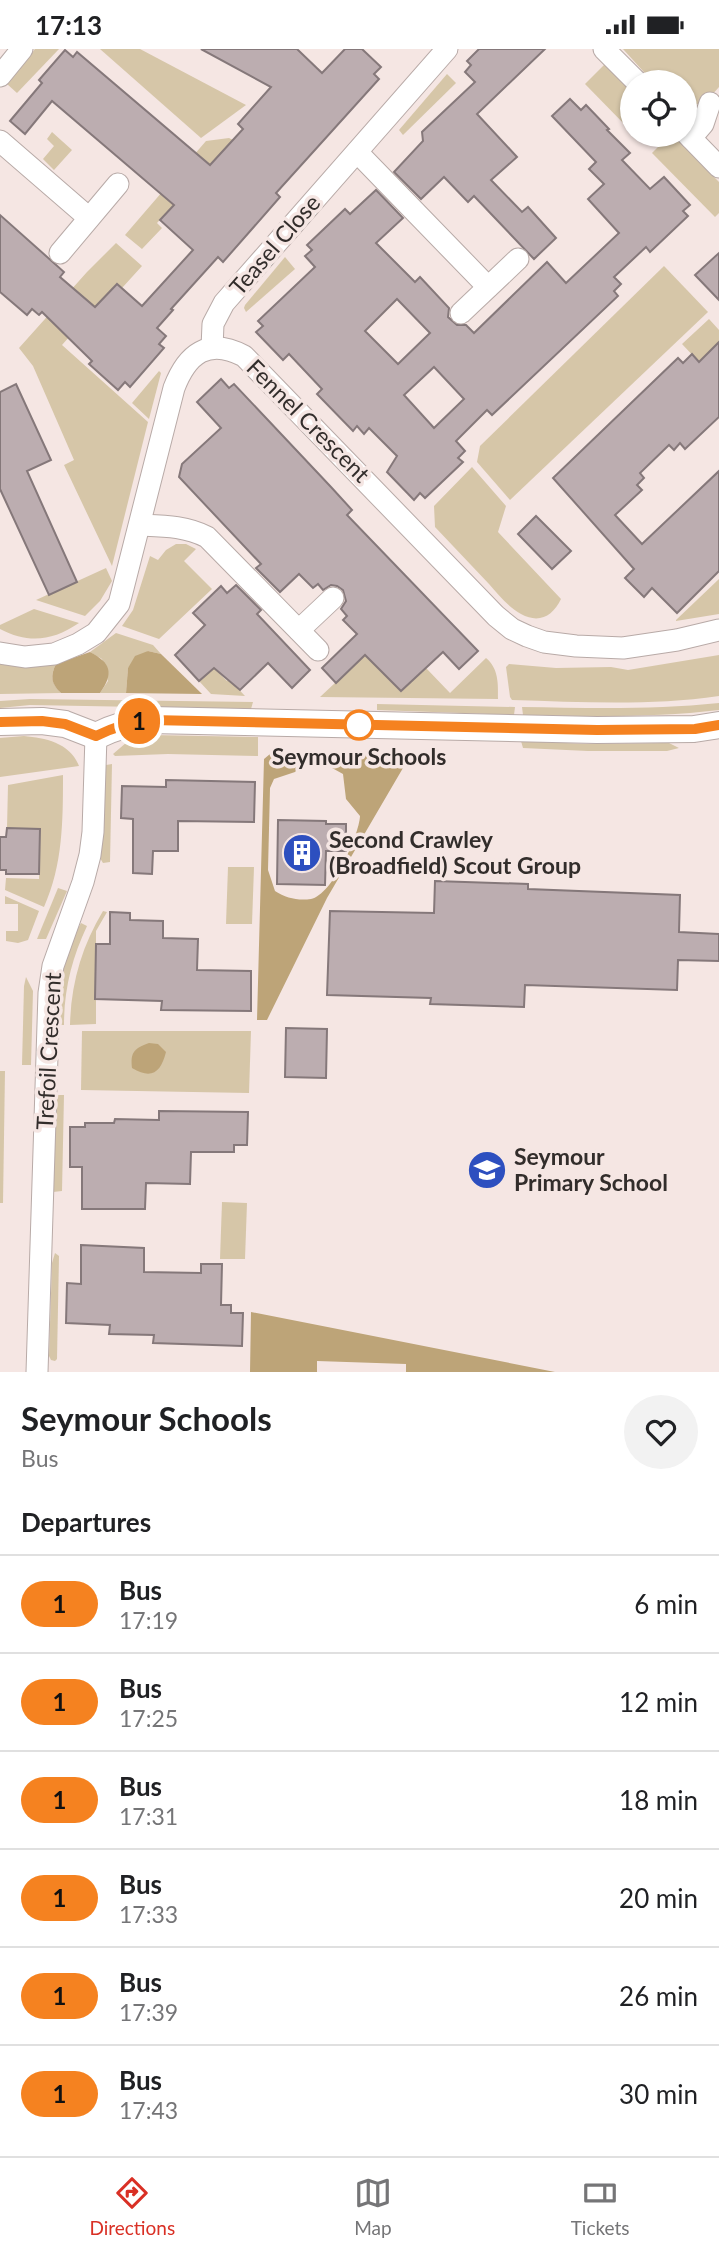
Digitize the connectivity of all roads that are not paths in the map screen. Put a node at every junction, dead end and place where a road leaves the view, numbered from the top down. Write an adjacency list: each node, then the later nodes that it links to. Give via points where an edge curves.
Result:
1 (22, 49): 5 (street)
2 (447, 49): 10 (street, Teasel Close)
3 (604, 49): 4 (street)
4 (625, 70)
5 (0, 76)
6 (710, 103): 7 (street, via 704,124)
7 (697, 128)
8 (0, 141): 13 (street)
9 (697, 144): 11 (street)
10 (357, 152): 16 (street); 18 (street, Teasel Close, via 224,303 213,324)
11 (719, 167)
12 (117, 184): 13 (street)
13 (89, 218): 14 (street)
14 (60, 253)
15 (518, 259): 16 (street)
16 (488, 287): 17 (street)
17 (461, 313)
18 (212, 348): 19 (street, via 188,360 181,370); 22 (street, Fennel Crescent, via 230,348 244,356 512,629 544,642 623,648)
19 (141, 525): 21 (street, via 179,527 207,537); 24 (street, via 119,604 96,633 54,654 25,657)
20 (333, 598): 21 (street)
21 (299, 630): 23 (street)
22 (719, 630)
23 (318, 650)
24 (0, 653)
25 (0, 722): 27 (street, via 65,724)
26 (719, 725): 27 (street, via 597,730 151,720 133,721)
27 (96, 736): 28 (street, Trefoil Crescent, via 90,855 52,966 49,993)
28 (37, 1372)

